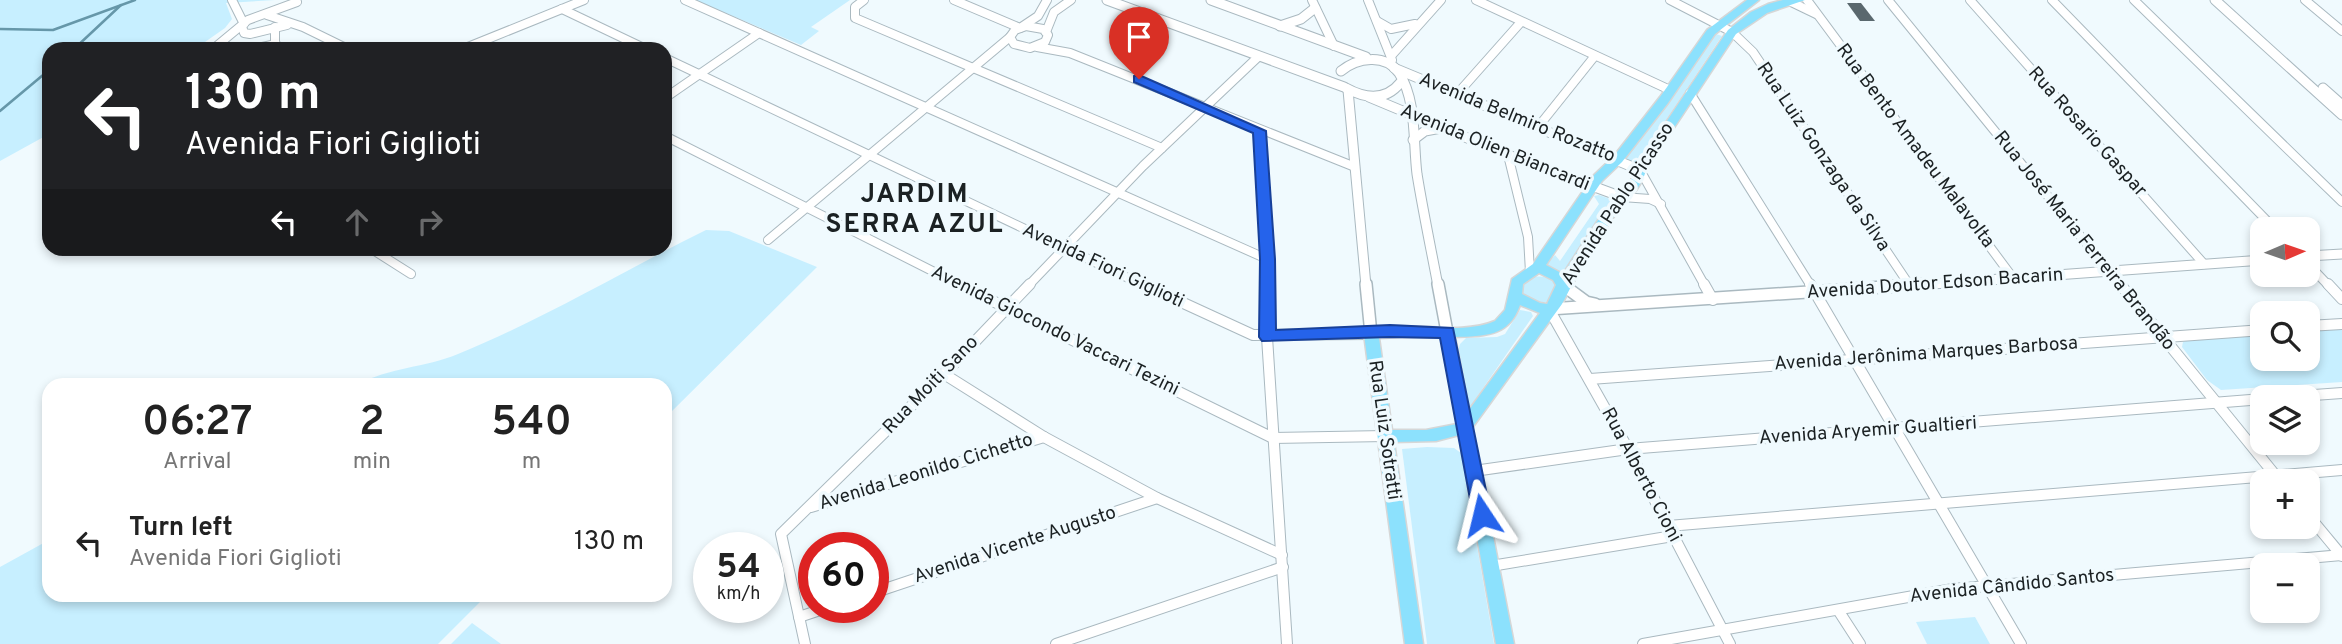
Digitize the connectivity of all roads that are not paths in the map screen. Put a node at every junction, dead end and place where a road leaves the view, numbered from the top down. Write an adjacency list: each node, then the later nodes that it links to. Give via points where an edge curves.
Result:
1 (584, 0): 26 (street)
2 (685, 0): 39 (street)
3 (864, 0): 60 (street, via 855,7 855,18)
4 (954, 0): 36 (street)
5 (1047, 0): 36 (street, via 1038,16)
6 (1071, 0): 40 (street, via 1048,19)
7 (1110, 0): 54 (street)
8 (1211, 0): 34 (street)
9 (1368, 0): 30 (street)
10 (1441, 0): 32 (street)
11 (1476, 0): 31 (street)
12 (1670, 0): 35 (street)
13 (1754, 0): 35 (main road, Avenida Pablo Picasso)
14 (1791, 0): 28 (street, Rua Bento Amadeu Malavolta); 38 (main road, Avenida Pablo Picasso, via 1773,4)
15 (1807, 0): 28 (street, Rua Bento Amadeu Malavolta)
16 (1888, 0): 102 (street, Rua José Maria Ferreira Brandão)
17 (1970, 0): 100 (street, Rua Rosario Gaspar)
18 (2052, 0): 92 (street)
19 (2134, 0): 89 (street)
20 (2215, 0): 74 (street)
21 (2225, 0): 70 (street)
22 (2305, 0): 37 (street)
23 (298, 1): 27 (street); 29 (street)
24 (235, 3): 27 (street); 33 (street)
25 (1314, 4): 34 (street, via 1301,19); 50 (street)
26 (562, 9): 48 (street); 49 (street)
27 (263, 15): 29 (street); 33 (street)
28 (1817, 15): 105 (street, Rua Bento Amadeu Malavolta)
29 (276, 21): 41 (street); 46 (street); 47 (street, via 303,27)
30 (1377, 21): 32 (street, via 1391,29); 59 (street)
31 (1521, 22): 55 (street); 67 (street)
32 (1417, 24): 59 (street)
33 (243, 25): 41 (street, via 242,31); 43 (street)
34 (1280, 26): 50 (street)
35 (1717, 26): 38 (street); 65 (main road, Avenida Pablo Picasso)
36 (1020, 28): 40 (street, via 1038,27); 42 (street)
37 (2342, 31)
38 (1732, 32): 68 (main road, Avenida Pablo Picasso); 107 (street, Rua Luiz Gonzaga da Silva, via 1753,52)
39 (759, 33): 62 (street); 71 (street)
40 (1047, 33): 51 (street, via 1045,42); 53 (street)
41 (249, 34): 44 (street); 45 (street)
42 (1010, 37): 52 (street); 58 (street)
43 (222, 42)
44 (229, 42)
45 (254, 42)
46 (276, 42)
47 (334, 42)
48 (483, 42)
49 (631, 42)
50 (1334, 46): 56 (street); 61 (street)
51 (1037, 47): 52 (street); 53 (street)
52 (1024, 48): 58 (street)
53 (1070, 52): 72 (street)
54 (1258, 57): 64 (street); 72 (street, Rua Moiti Sano)
55 (1594, 57): 65 (street); 75 (street)
56 (1372, 60): 59 (street); 61 (street, via 1347,64)
57 (672, 61): 62 (street, Avenida Fiori Giglioti)
58 (981, 61): 60 (street)
59 (1392, 63): 63 (street); 67 (street, Avenida Belmiro Rozatto)
60 (971, 69): 71 (street); 80 (street)
61 (1340, 71): 64 (street)
62 (699, 74): 66 (street); 81 (street, Avenida Fiori Giglioti)
63 (1401, 82): 69 (street, via 1396,91); 73 (street)
64 (1346, 89): 69 (street); 84 (street, Rua Luiz Sotratti)
65 (1670, 90): 83 (main road, Avenida Pablo Picasso)
66 (672, 93)
67 (1458, 93): 75 (street, Avenida Belmiro Rozatto)
68 (1690, 93): 85 (main road, Avenida Pablo Picasso); 108 (street)
69 (1369, 97): 73 (street, Avenida Olien Biancardi)
70 (2342, 105)
71 (928, 108): 81 (street); 87 (street)
72 (1203, 108): 77 (street); 80 (street, Rua Moiti Sano)
73 (1411, 115): 76 (street, Avenida Olien Biancardi); 79 (street)
74 (2342, 115)
75 (1538, 127): 83 (street, Avenida Belmiro Rozatto)
76 (1441, 128): 79 (street, via 1425,131); 82 (street, Avenida Olien Biancardi)
77 (1259, 131): 84 (street); 98 (street)
78 (672, 140): 91 (street, Avenida Giocondo Vaccari Tezini)
79 (1413, 141): 118 (street)
80 (1162, 148): 87 (street, Rua Moiti Sano)
81 (871, 155): 91 (street); 94 (street, Avenida Fiori Giglioti)
82 (1508, 155): 86 (street, Avenida Olien Biancardi); 101 (street)
83 (1618, 159): 85 (street, Avenida Belmiro Rozatto); 86 (main road, Avenida Pablo Picasso)
84 (1355, 167): 119 (street, Rua Luiz Sotratti)
85 (1640, 170): 88 (main road, Avenida Pablo Picasso, via 1637,181); 90 (street)
86 (1592, 187): 88 (street, Avenida Olien Biancardi); 101 (main road, Avenida Pablo Picasso)
87 (1118, 193): 94 (street, Rua Moiti Sano); 98 (street)
88 (1622, 197): 90 (street); 106 (main road, Avenida Pablo Picasso)
89 (2342, 202)
90 (1661, 204): 111 (street)
91 (807, 208): 93 (street); 113 (street, Avenida Giocondo Vaccari Tezini)
92 (2263, 217)
93 (768, 240)
94 (1062, 248): 113 (street, Rua Moiti Sano); 120 (street, Avenida Fiori Giglioti, via 1253,335)
95 (2342, 254): 97 (street)
96 (383, 256): 103 (street)
97 (2320, 256)
98 (1267, 259): 120 (street)
99 (2250, 261): 100 (street, Avenida Doutor Edson Bacarin)
100 (2204, 264): 102 (street, Avenida Doutor Edson Bacarin)
101 (1534, 270): 106 (main road, via 1558,277); 109 (main road, Avenida Pablo Picasso, via 1517,282)
102 (2108, 271): 105 (street, Avenida Doutor Edson Bacarin); 121 (street, Rua José Maria Ferreira Brandão)
103 (411, 274)
104 (2320, 276): 110 (street)
105 (2013, 278): 107 (street, Avenida Doutor Edson Bacarin)
106 (1563, 285): 112 (street, Avenida Doutor Edson Bacarin, via 1586,302); 114 (main road, Avenida Pablo Picasso)
107 (1910, 286): 108 (street, Avenida Doutor Edson Bacarin)
108 (1815, 293): 111 (street, Avenida Doutor Edson Bacarin); 122 (street)
109 (1517, 298): 114 (main road, via 1538,309); 118 (main road, Avenida Pablo Picasso, via 1496,328)
110 (2342, 299)
111 (1713, 300): 112 (street, Avenida Doutor Edson Bacarin)
112 (1608, 306): 114 (street, Avenida Doutor Edson Bacarin)
113 (1005, 309): 123 (street, Rua Moiti Sano); 133 (street, Avenida Giocondo Vaccari Tezini)
114 (1549, 309): 124 (street, Rua Alberto Cioni); 129 (main road, Avenida Pablo Picasso)
115 (2342, 324): 116 (street)
116 (2320, 325)
117 (2250, 331): 121 (street, Avenida Jerônima Marques Barbosa)
118 (1447, 332): 119 (main road, Avenida Fiori Giglioti); 129 (main road)
119 (1371, 334): 120 (street, Avenida Fiori Giglioti); 132 (main road, Rua Luiz Sotratti)
120 (1268, 337): 133 (street)
121 (2162, 337): 122 (street, Avenida Jerônima Marques Barbosa); 128 (street, Rua José Maria Ferreira Brandão)
122 (1854, 360): 124 (street, Avenida Jerônima Marques Barbosa); 130 (street)
123 (944, 374): 131 (street); 142 (street, Rua Moiti Sano)
124 (1590, 379): 134 (street, Rua Alberto Cioni)
125 (2342, 393): 126 (street)
126 (2320, 395)
127 (2250, 400): 128 (street, Avenida Aryemir Gualtieri)
128 (2216, 402): 130 (street, Avenida Aryemir Gualtieri); 135 (street, Rua José Maria Ferreira Brandão)
129 (1465, 427): 132 (main road, Avenida Giocondo Vaccari Tezini, via 1446,435); 137 (main road)
130 (1895, 429): 134 (street, Avenida Aryemir Gualtieri); 141 (street)
131 (1044, 436): 140 (street); 142 (street, Avenida Leonildo Cichetto)
132 (1385, 436): 133 (street, Avenida Giocondo Vaccari Tezini); 157 (main road, Rua Luiz Sotratti)
133 (1273, 438): 146 (street)
134 (1628, 449): 137 (street, Avenida Aryemir Gualtieri); 144 (street, Rua Alberto Cioni)
135 (2271, 469)
136 (2342, 470): 138 (street)
137 (1474, 471): 147 (main road)
138 (2320, 473)
139 (2250, 480): 141 (street)
140 (1157, 498): 146 (street); 149 (street, Avenida Vicente Augusto)
141 (1939, 504): 144 (street); 148 (street)
142 (808, 508): 151 (street, Rua Moiti Sano, via 781,534)
143 (2320, 529): 145 (street)
144 (1671, 531): 147 (street); 153 (street, Rua Alberto Cioni)
145 (2342, 555): 148 (street, Avenida Cândido Santos)
146 (1282, 561): 155 (street); 156 (street)
147 (1491, 566): 158 (main road)
148 (1986, 586): 150 (street, Avenida Cândido Santos); 162 (street)
149 (889, 588)
150 (1838, 610): 153 (street, Avenida Cândido Santos); 161 (street)
151 (798, 612)
152 (800, 623): 154 (street)
153 (1721, 628): 159 (street, Avenida Cândido Santos); 160 (street, Rua Alberto Cioni)
154 (805, 644)
155 (1056, 644)
156 (1287, 644)
157 (1414, 644)
158 (1505, 644)
159 (1643, 644)
160 (1730, 644)
161 (1860, 644)
162 (2021, 644)

